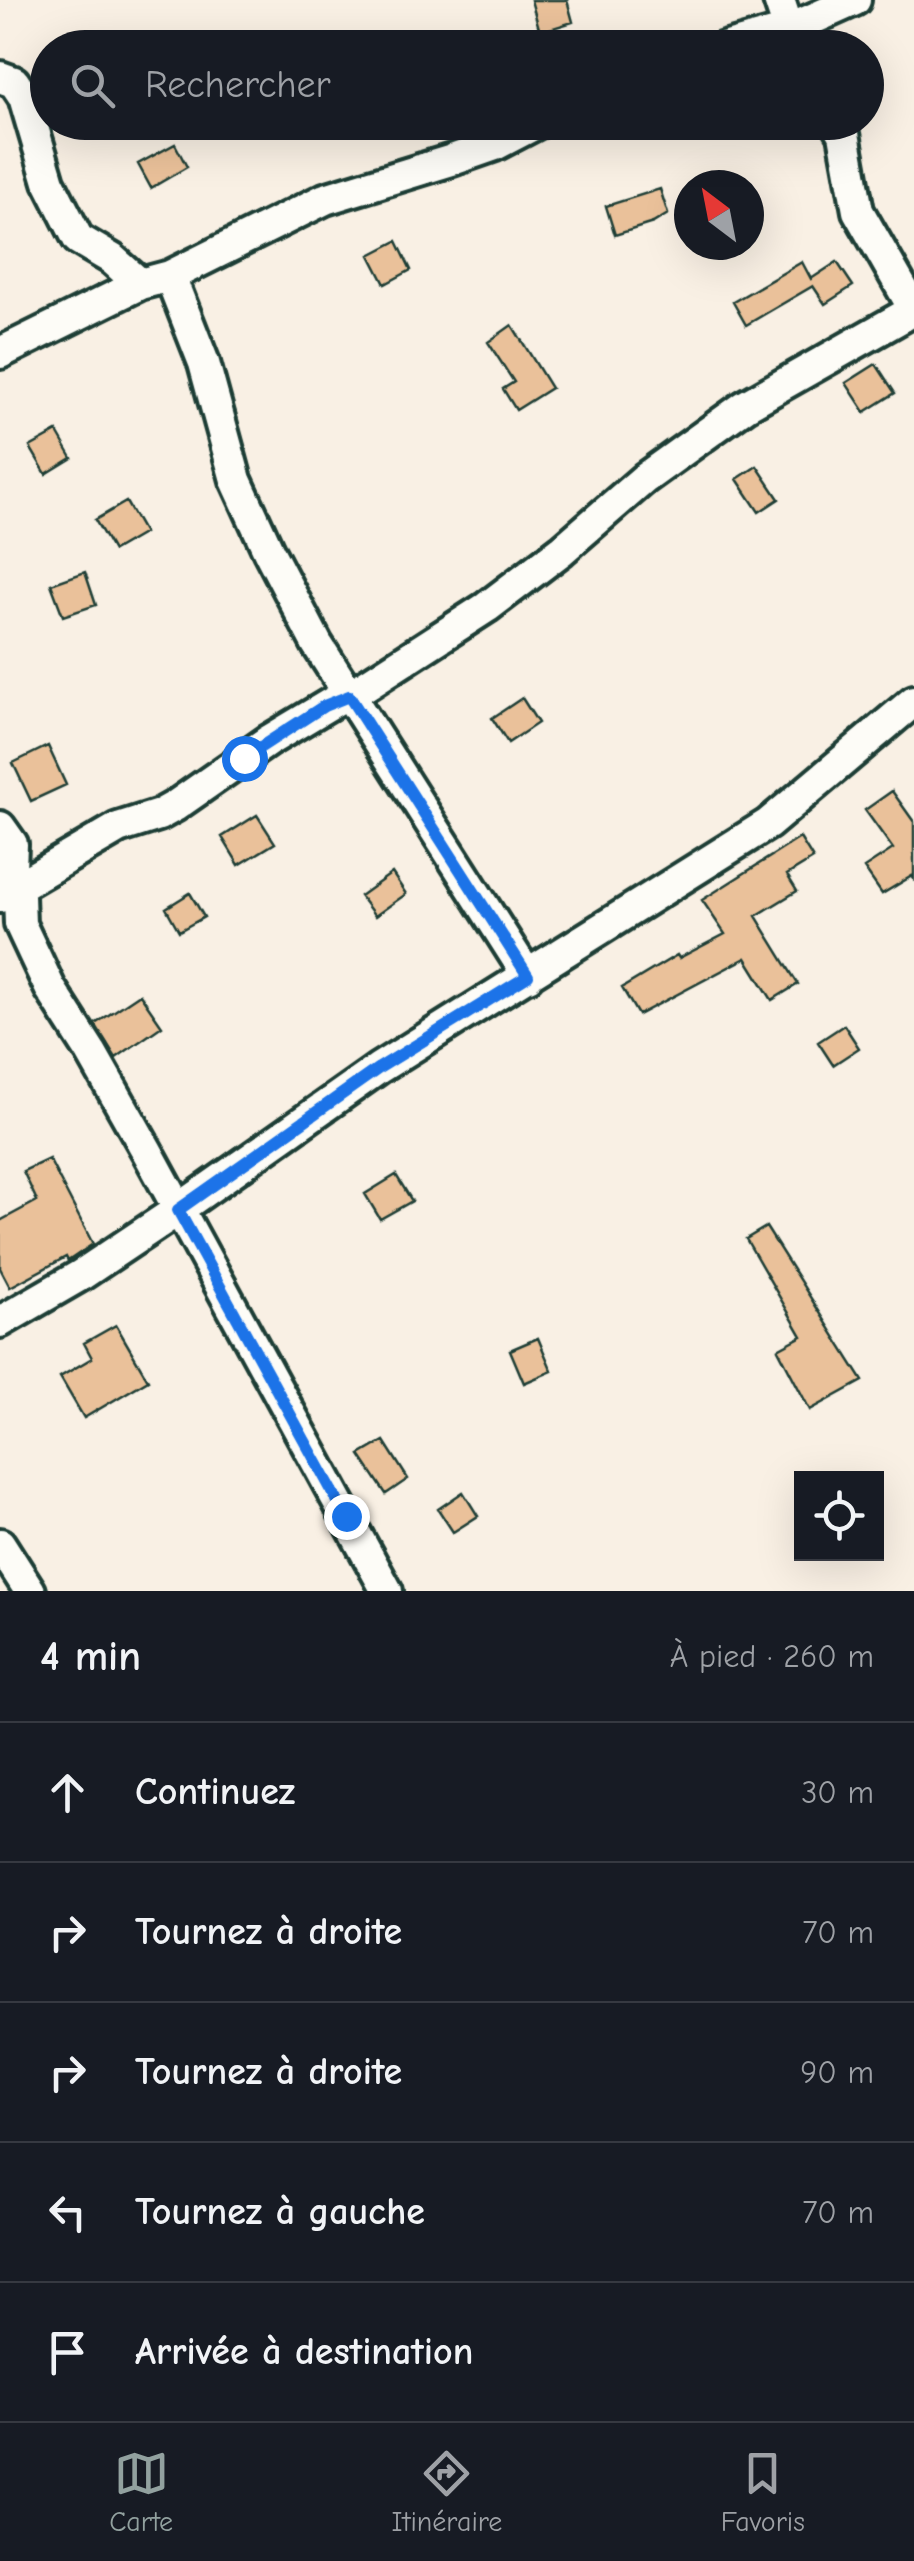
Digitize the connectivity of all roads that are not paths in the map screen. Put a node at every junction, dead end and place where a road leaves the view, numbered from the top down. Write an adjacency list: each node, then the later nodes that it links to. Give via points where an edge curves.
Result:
1 (780, 0): 3 (street)
2 (855, 0): 4 (street)
3 (789, 30)
4 (807, 30)
5 (0, 77): 6 (street, via 14,82)
6 (30, 117)
7 (37, 140): 11 (street, via 78,240)
8 (499, 140): 10 (street, via 324,200)
9 (845, 140): 12 (street, via 858,211)
10 (170, 276): 11 (street); 14 (street, via 204,362 236,480)
11 (140, 284): 13 (street)
12 (914, 310): 14 (street, via 745,406 487,607)
13 (0, 353)
14 (349, 696): 17 (street, via 308,715 175,806 118,828); 18 (street)
15 (909, 719): 18 (street, via 768,824)
16 (0, 827): 17 (street, via 12,844)
17 (5, 894): 19 (street, via 19,896 20,924 50,988)
18 (528, 976): 19 (street, via 379,1068)
19 (178, 1210): 20 (street); 23 (street)
20 (0, 1322)
21 (0, 1544): 22 (street)
22 (30, 1591)
23 (387, 1591)

